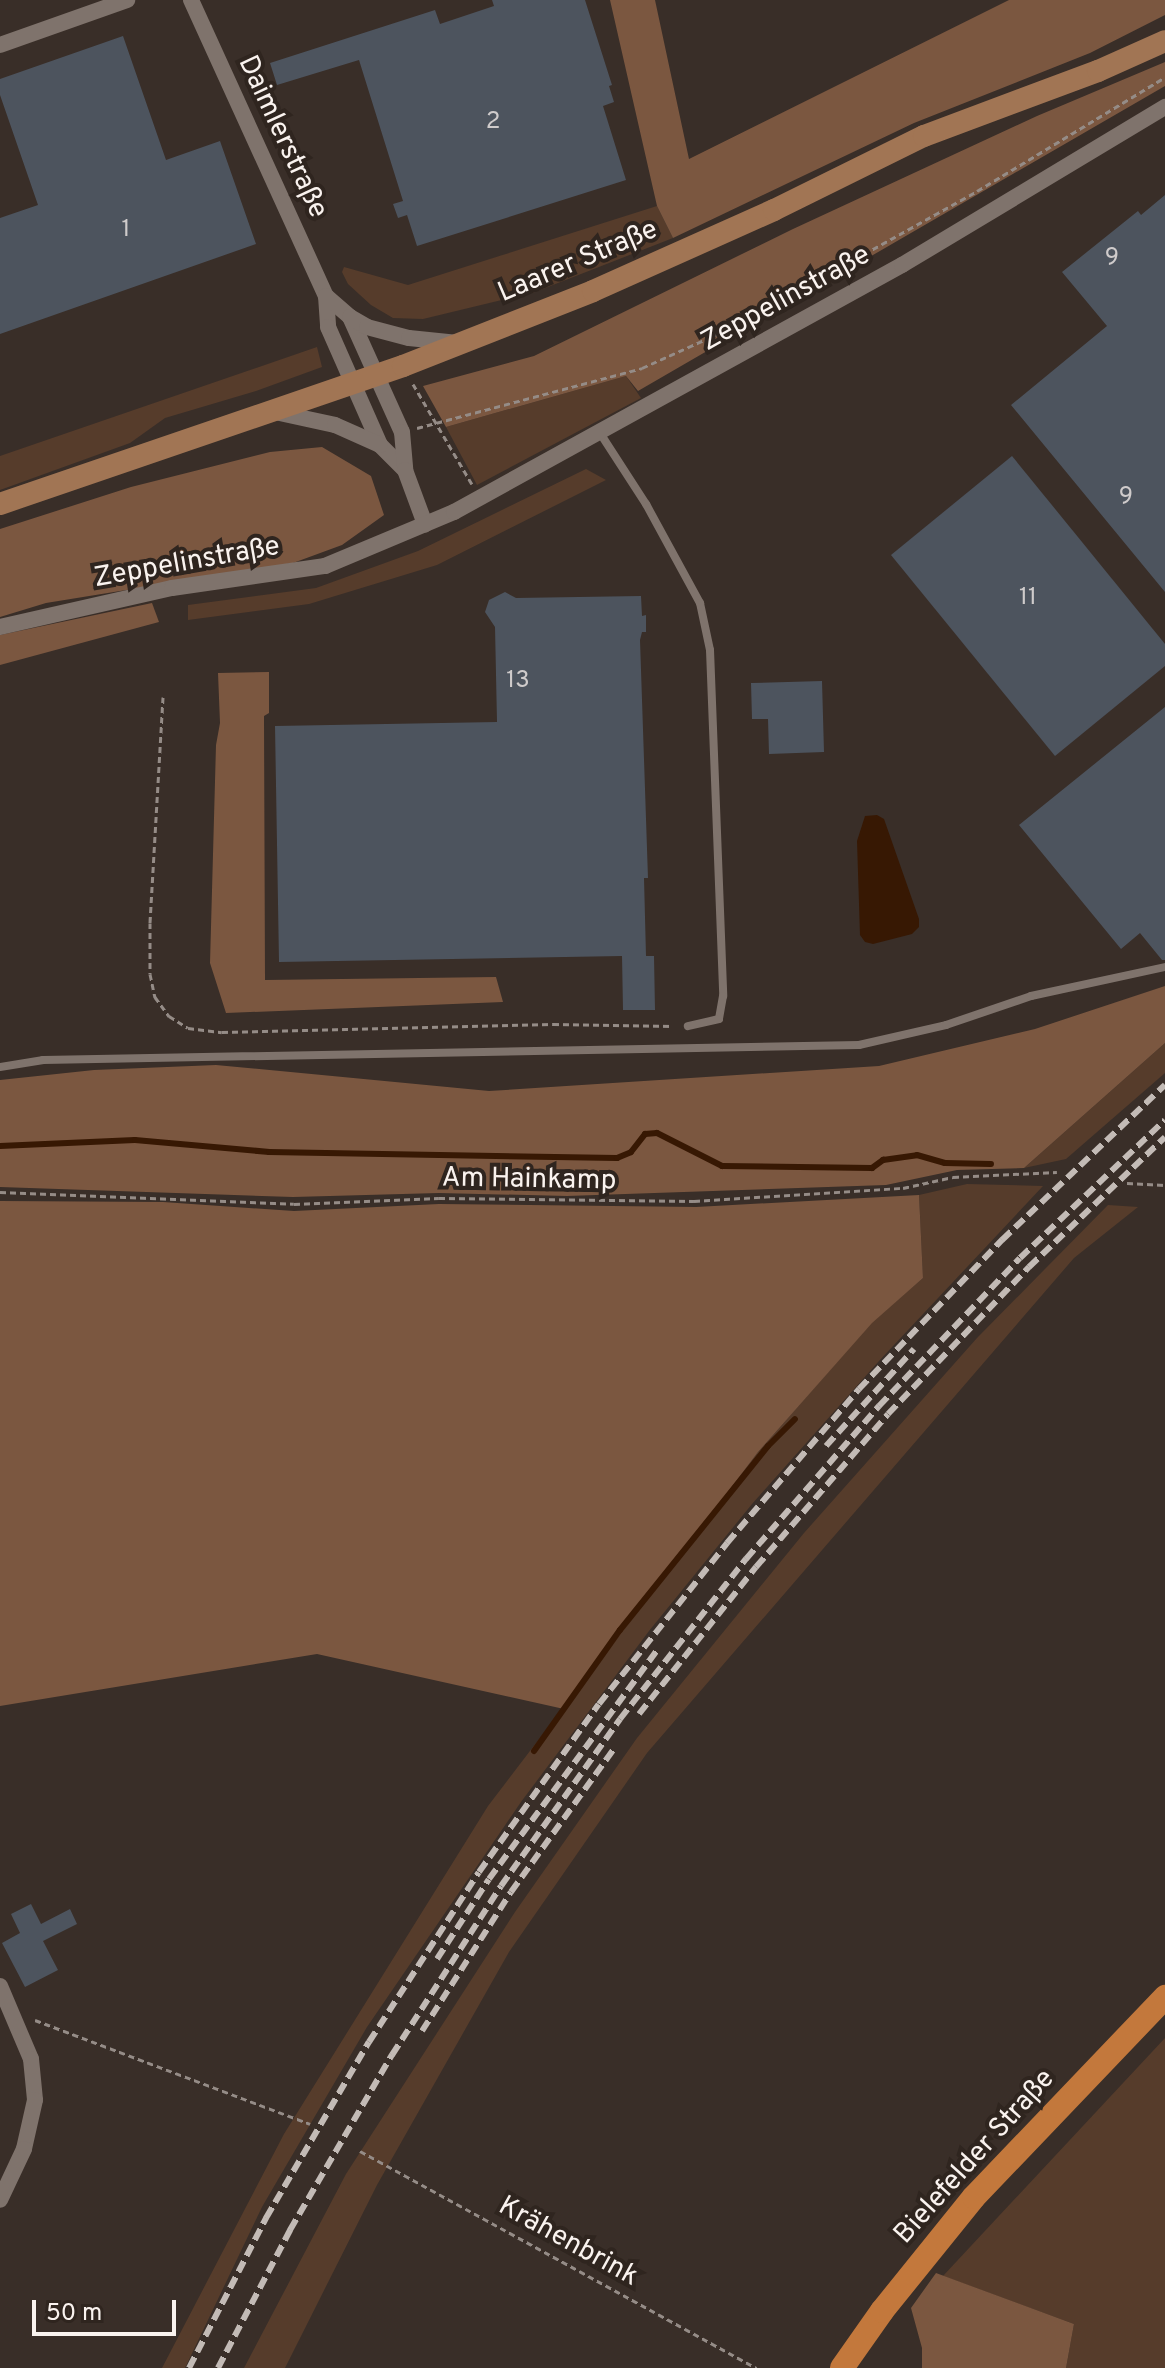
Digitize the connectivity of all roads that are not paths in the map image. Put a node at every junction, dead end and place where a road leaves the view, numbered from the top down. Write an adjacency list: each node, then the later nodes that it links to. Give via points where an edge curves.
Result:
1 (127, 0): 4 (street)
2 (191, 0): 6 (street, Daimlerstraße)
3 (1165, 41): 8 (main road, Laarer Straße, via 924,136 593,291)
4 (0, 45)
5 (1165, 107): 12 (street, Zeppelinstraße, via 993,212)
6 (326, 296): 7 (street, Daimlerstraße); 10 (street, Daimlerstraße, via 328,327)
7 (350, 317): 8 (street, Daimlerstraße, via 409,338); 9 (street, Daimlerstraße)
8 (460, 343): 9 (main road, Laarer Straße)
9 (376, 376): 10 (main road, Laarer Straße); 14 (street, via 402,432)
10 (353, 384): 11 (main road, Laarer Straße); 13 (street)
11 (275, 412): 13 (street, via 335,425); 15 (main road, Laarer Straße)
12 (600, 433): 16 (street, Zeppelinstraße); 19 (lane, via 700,603 710,650 723,996 719,1019)
13 (380, 445): 14 (street)
14 (405, 470): 16 (street)
15 (0, 504)
16 (425, 524): 17 (street, Zeppelinstraße, via 325,566 172,588)
17 (0, 627)
18 (1165, 967): 20 (lane, via 1031,996 946,1025 859,1045 43,1060)
19 (688, 1026)
20 (0, 1067)
21 (0, 1986): 23 (street, via 31,2059 35,2100 24,2149)
22 (1165, 1997): 24 (main road, Bielefelder Straße, via 974,2197)
23 (0, 2200)
24 (842, 2368)

